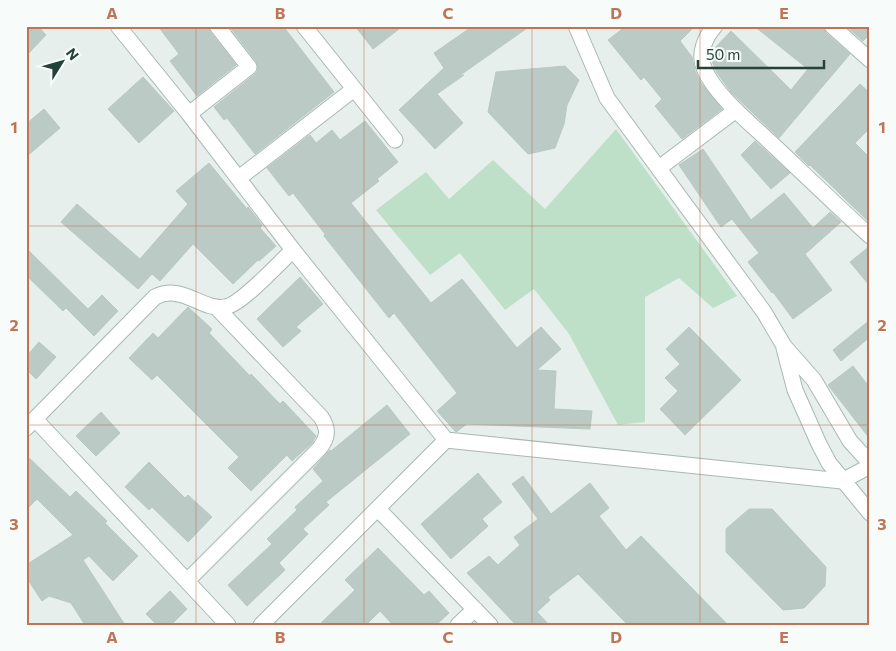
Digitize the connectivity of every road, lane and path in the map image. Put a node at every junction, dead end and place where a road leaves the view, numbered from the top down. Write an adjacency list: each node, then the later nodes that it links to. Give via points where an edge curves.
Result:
1 (118, 26): 10 (street)
2 (216, 26): 10 (street, via 249,67)
3 (304, 26): 8 (street)
4 (576, 26): 12 (street, via 607,98)
5 (832, 26): 7 (street)
6 (710, 28): 9 (street, via 701,59 704,69)
7 (869, 58)
8 (354, 89): 11 (street); 13 (street)
9 (736, 110): 12 (street); 14 (street)
10 (190, 114): 13 (street)
11 (395, 140)
12 (659, 168): 17 (street, via 764,312)
13 (239, 178): 15 (street)
14 (870, 236)
15 (293, 250): 16 (street, via 244,296 226,307); 19 (street)
16 (216, 307): 18 (street, via 171,292 155,298); 24 (street, via 321,417 327,434 319,450)
17 (784, 346): 20 (street, via 814,380 850,440); 21 (street, via 795,390 826,457)
18 (31, 423): 24 (street)
19 (446, 440): 21 (street); 22 (street)
20 (870, 464): 21 (street)
21 (842, 481): 23 (street)
22 (378, 509): 25 (street); 27 (street)
23 (870, 513)
24 (188, 580): 26 (street)
25 (475, 609): 28 (street); 29 (street)
26 (228, 625)
27 (261, 625)
28 (458, 625)
29 (490, 625)

